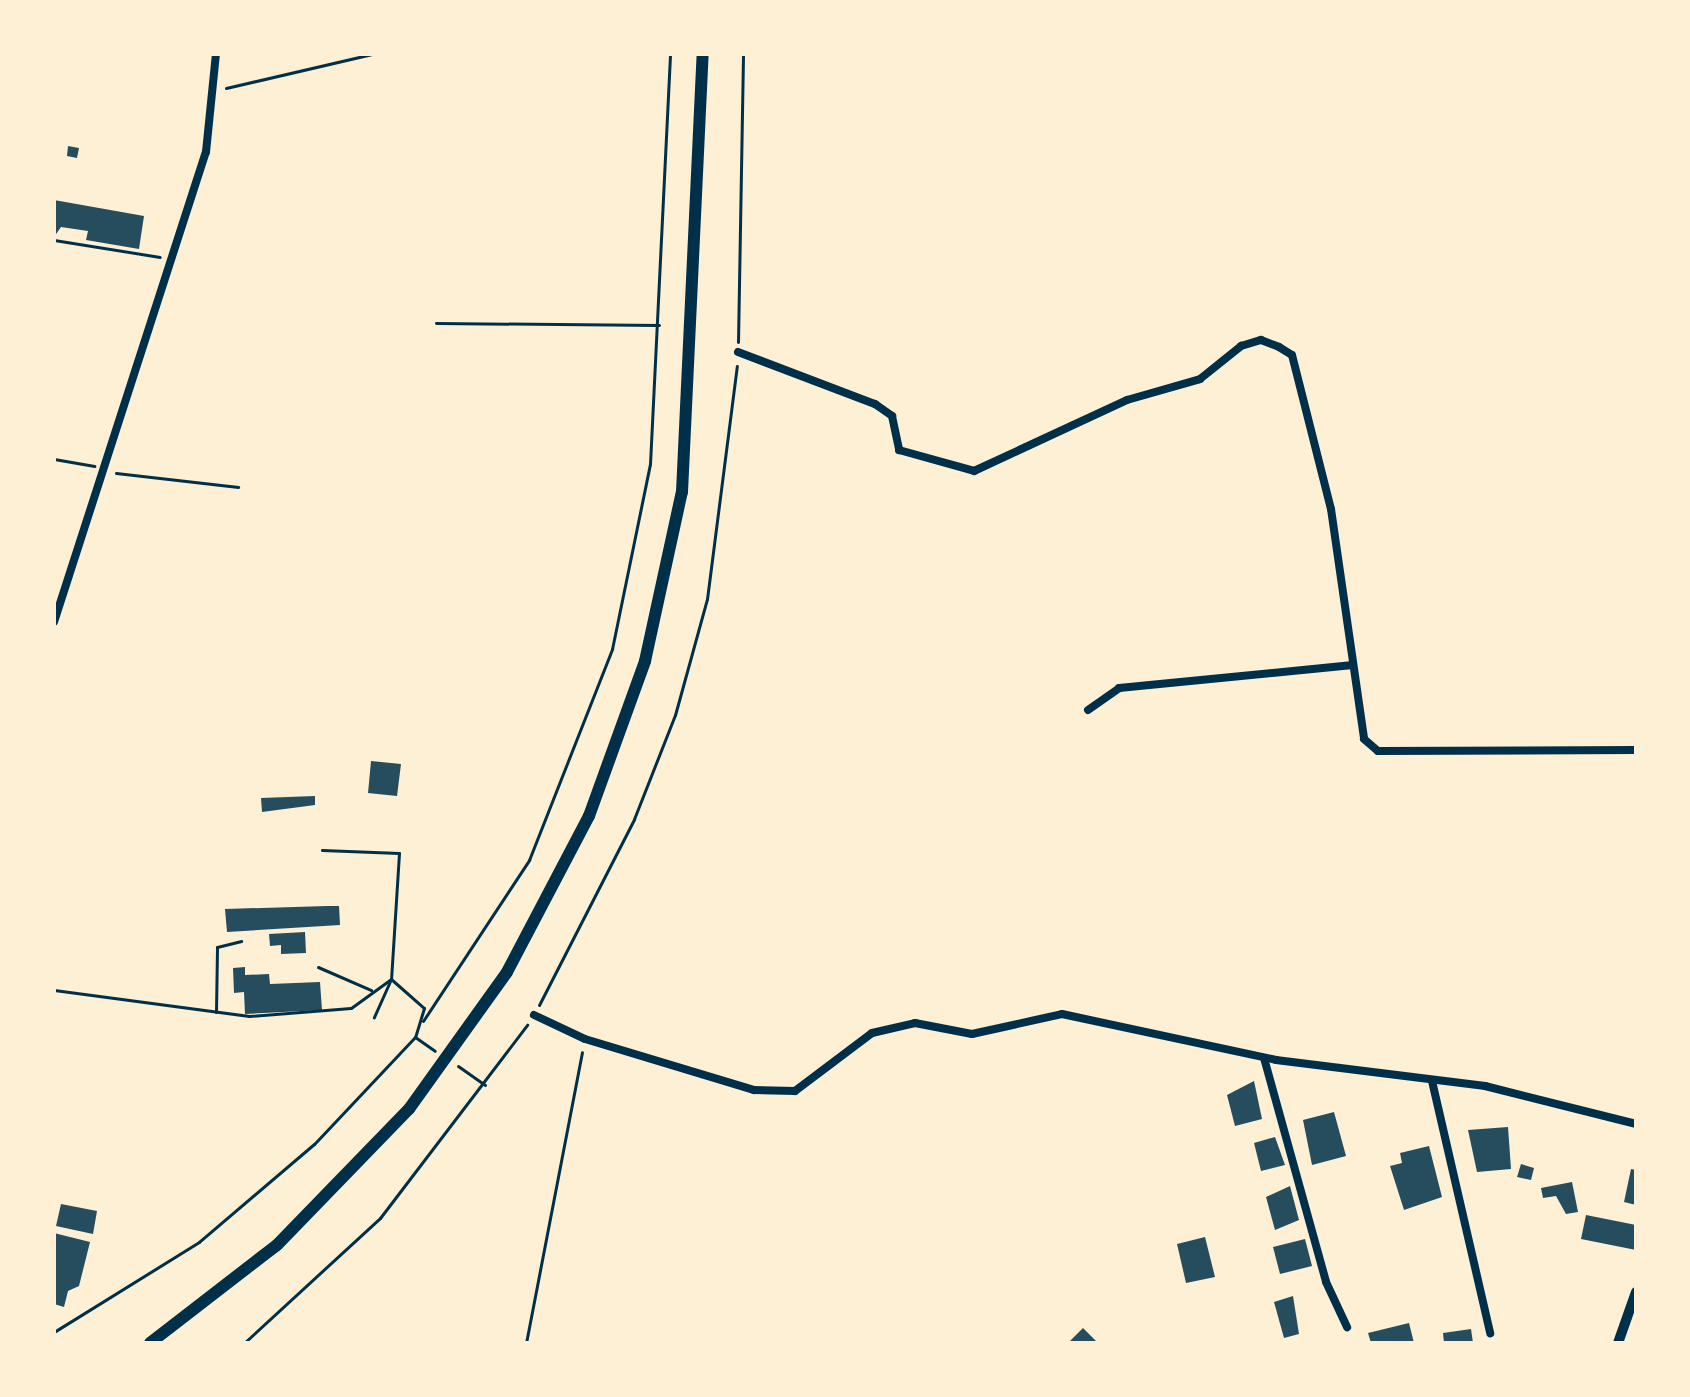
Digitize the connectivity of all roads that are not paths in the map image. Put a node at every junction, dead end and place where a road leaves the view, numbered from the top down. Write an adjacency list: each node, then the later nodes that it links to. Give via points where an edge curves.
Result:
1 (216, 54): 4 (street, via 206,152)
2 (703, 54): 15 (main road, via 688,445 658,613 589,816 534,926 438,1073 277,1245)
3 (738, 352): 5 (street, via 875,404 892,416 899,450 974,471 1127,400 1200,379 1241,346 1261,340 1279,347 1292,355 1331,509)
4 (54, 622)
5 (1353, 665): 6 (street, via 1119,688); 7 (street, via 1364,739 1378,751)
6 (1088, 710)
7 (1636, 750)
8 (534, 1015): 9 (street, via 585,1039 754,1090 795,1091 872,1033 915,1023 972,1034 1062,1014)
9 (1264, 1058): 10 (street); 13 (street, via 1326,1282)
10 (1432, 1081): 11 (street, via 1485,1086); 14 (street)
11 (1636, 1124)
12 (1636, 1292): 16 (street)
13 (1347, 1327)
14 (1490, 1333)
15 (150, 1343)
16 (1618, 1343)

